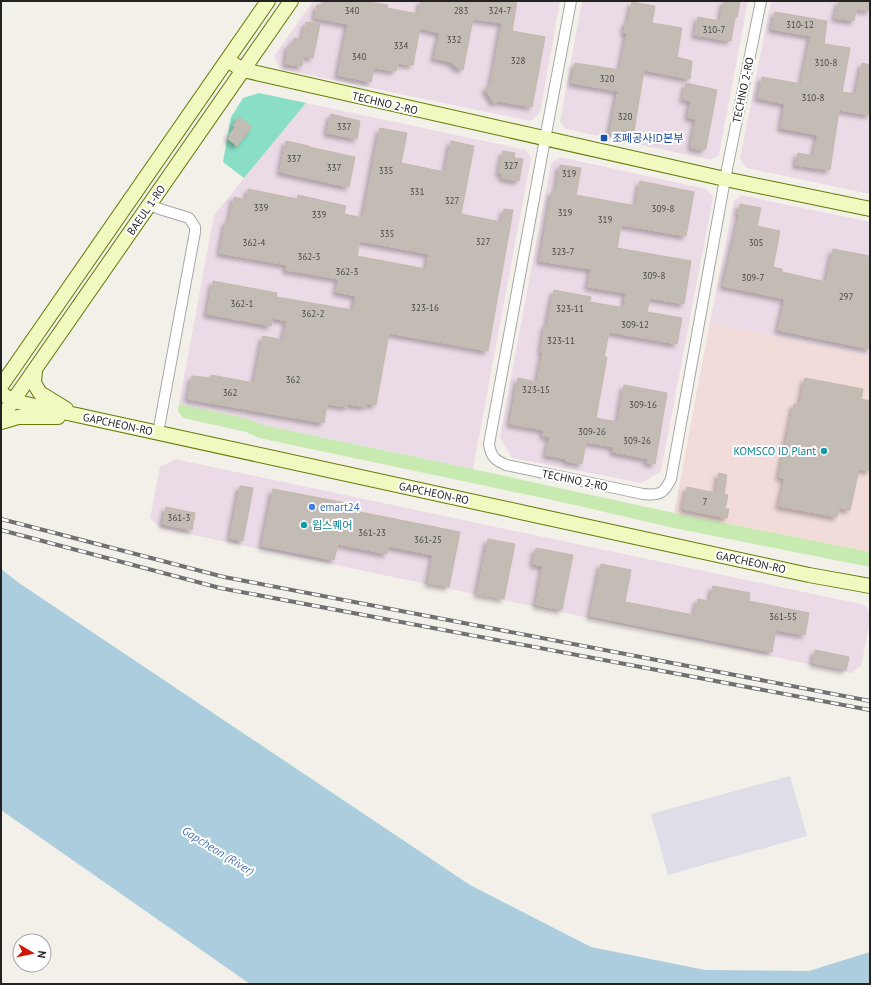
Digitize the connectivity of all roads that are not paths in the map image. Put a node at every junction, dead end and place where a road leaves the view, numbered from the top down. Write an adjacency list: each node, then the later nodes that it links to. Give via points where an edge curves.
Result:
1 (268, 1): 5 (main road, BAEUL 1-RO)
2 (291, 1): 6 (main road, BAEUL 1-RO)
3 (571, 1): 7 (street, TECHNO 2-RO)
4 (761, 1): 8 (street, TECHNO 2-RO)
5 (227, 60): 6 (main road, TECHNO 2-RO); 12 (main road, BAEUL 1-RO)
6 (243, 70): 7 (main road, TECHNO 2-RO); 9 (main road, BAEUL 1-RO)
7 (545, 139): 8 (main road, TECHNO 2-RO); 8 (street, TECHNO 2-RO, via 490,444 491,453 497,461 506,465 644,494 653,495 667,489 671,479)
8 (724, 179): 10 (main road, TECHNO 2-RO)
9 (149, 205): 11 (main road, BAEUL 1-RO); 18 (street, via 189,218 195,227)
10 (870, 209)
11 (35, 370): 14 (main road, BAEUL 1-RO); 15 (main road, via 34,383 40,393)
12 (1, 386)
13 (1, 393): 14 (main road, GAPCHEON-RO)
14 (14, 400): 15 (main road, GAPCHEON-RO); 16 (main road, BAEUL 1-RO)
15 (72, 414): 17 (main road, via 18,417); 18 (main road, GAPCHEON-RO)
16 (1, 418)
17 (1, 422)
18 (158, 433): 19 (main road, GAPCHEON-RO, via 808,575)
19 (870, 586)

